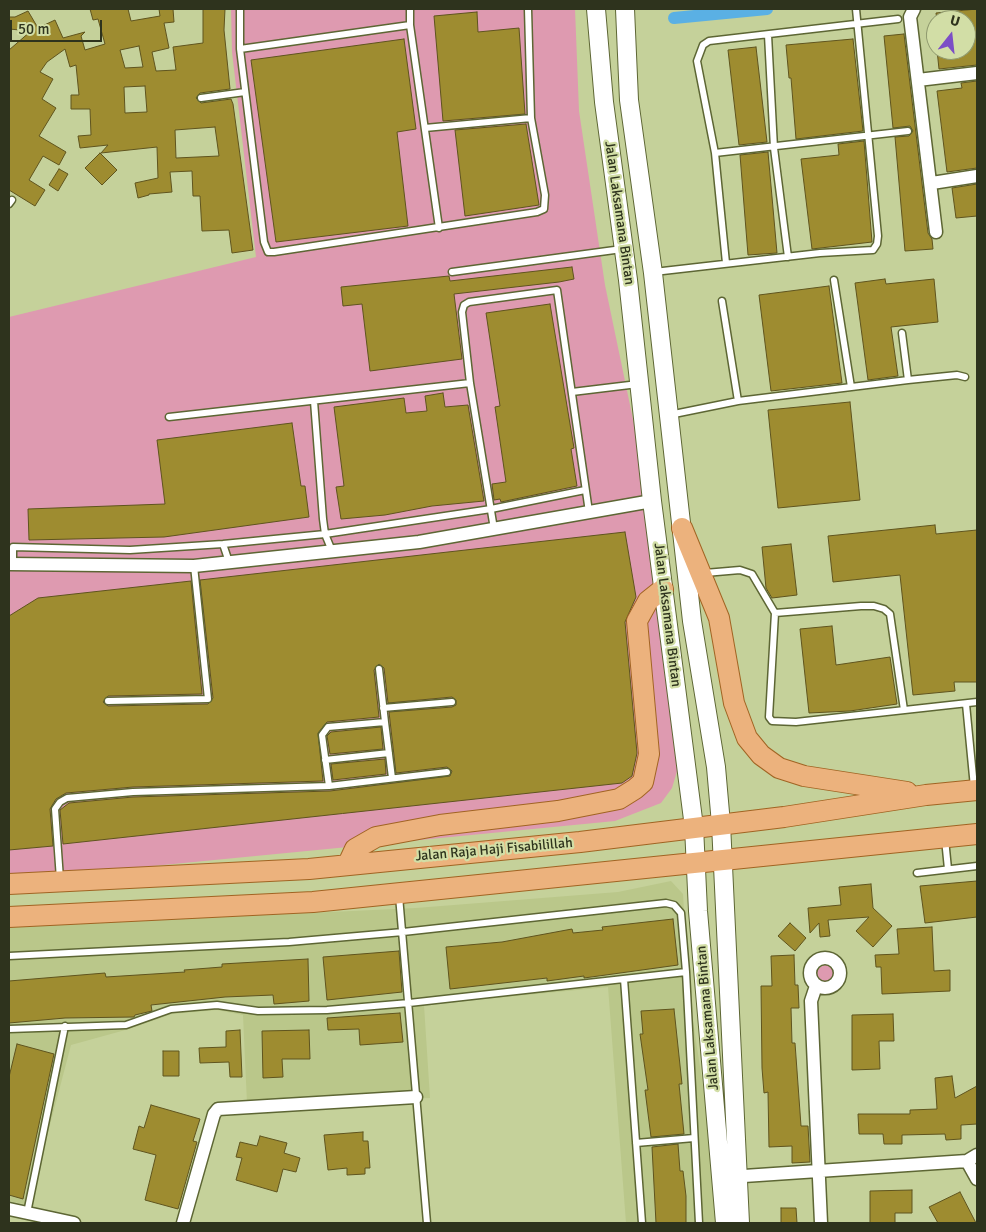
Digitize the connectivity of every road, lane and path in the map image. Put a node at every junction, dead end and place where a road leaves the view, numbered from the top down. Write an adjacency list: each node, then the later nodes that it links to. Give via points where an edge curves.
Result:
1 (240, 9): 12 (lane)
2 (410, 9): 10 (lane)
3 (528, 9): 19 (lane)
4 (596, 9): 18 (main road, Jalan Laksamana Bintan)
5 (625, 9): 17 (main road, Jalan Laksamana Bintan)
6 (914, 9): 14 (street, via 910,18)
7 (856, 11): 9 (lane)
8 (898, 18): 9 (lane)
9 (857, 23): 11 (lane); 22 (lane)
10 (410, 25): 12 (lane); 20 (lane)
11 (768, 35): 23 (lane); 24 (lane, via 709,41 701,49 698,61)
12 (240, 49): 15 (lane)
13 (977, 73): 14 (street)
14 (918, 80): 26 (street)
15 (245, 92): 16 (lane); 27 (lane, via 264,242 268,252)
16 (201, 98)
17 (628, 100): 18 (main road); 33 (main road, Jalan Laksamana Bintan)
18 (604, 102): 29 (main road, Jalan Laksamana Bintan)
19 (530, 118): 20 (lane); 27 (lane, via 546,195 544,208 537,212)
20 (425, 128): 27 (lane)
21 (908, 131): 22 (lane)
22 (870, 136): 23 (lane); 30 (lane, via 877,244 873,250)
23 (774, 148): 24 (lane); 30 (lane)
24 (715, 153): 31 (lane)
25 (977, 176): 26 (street)
26 (932, 183): 28 (street)
27 (439, 228)
28 (936, 232)
29 (624, 248): 32 (lane); 40 (main road, Jalan Laksamana Bintan)
30 (788, 257): 31 (lane)
31 (726, 263): 33 (lane)
32 (452, 272)
33 (653, 272): 45 (main road, Jalan Laksamana Bintan)
34 (834, 280): 41 (lane)
35 (722, 301): 44 (lane)
36 (902, 333): 38 (lane)
37 (965, 377): 38 (lane)
38 (908, 380): 41 (lane)
39 (470, 383): 42 (lane, via 462,312 464,304 558,290); 43 (lane); 49 (lane)
40 (640, 384): 42 (lane); 48 (main road, Jalan Laksamana Bintan)
41 (851, 387): 44 (lane)
42 (572, 392): 47 (lane)
43 (314, 401): 46 (lane); 53 (lane)
44 (738, 401): 45 (lane)
45 (668, 415): 51 (main road, Jalan Laksamana Bintan)
46 (169, 417)
47 (585, 490): 49 (lane); 50 (lane)
48 (652, 501): 50 (street); 60 (main road, Jalan Laksamana Bintan)
49 (491, 509): 52 (lane); 53 (lane)
50 (588, 512): 52 (street)
51 (682, 528): 59 (main road); 77 (main road, Jalan Laksamana Bintan)
52 (494, 529): 55 (street, via 419,542)
53 (325, 534): 54 (lane); 55 (lane)
54 (223, 544): 56 (lane); 57 (lane, via 130,550 13,547)
55 (332, 551): 56 (street)
56 (229, 562): 58 (street)
57 (11, 564): 58 (street)
58 (194, 566): 63 (lane, via 208,699)
59 (701, 573): 61 (lane, via 740,570 752,574); 76 (main road, via 719,618 734,703 747,738 761,755 779,768 804,776)
60 (663, 589): 78 (main road, Jalan Laksamana Bintan); 83 (main road, via 648,601 637,621 649,754 643,782 635,789 619,799 558,811 440,825 376,837 355,849)
61 (775, 613): 68 (lane, via 868,606 884,609 890,614); 68 (lane, via 769,717 772,721 796,722)
62 (378, 669): 67 (lane)
63 (108, 701)
64 (452, 702): 67 (lane)
65 (977, 702): 66 (lane)
66 (966, 704): 68 (lane); 75 (lane)
67 (383, 708): 69 (lane)
68 (904, 710)
69 (385, 722): 70 (lane); 71 (lane, via 324,729)
70 (389, 753): 71 (lane); 73 (lane)
71 (325, 760): 74 (lane)
72 (447, 772): 73 (lane)
73 (392, 778): 74 (lane)
74 (329, 786): 87 (lane, via 133,792 68,798 55,809)
75 (976, 790): 76 (main road, Jalan Raja Haji Fisabilillah)
76 (926, 795): 77 (main road, Jalan Raja Haji Fisabilillah)
77 (721, 824): 78 (main road, Jalan Raja Haji Fisabilillah); 81 (main road, Jalan Laksamana Bintan)
78 (694, 827): 82 (main road, Jalan Laksamana Bintan); 83 (main road, Jalan Raja Haji Fisabilillah, via 580,842)
79 (977, 834): 80 (main road)
80 (945, 838): 81 (main road); 85 (lane)
81 (722, 861): 82 (main road); 104 (main road, Jalan Laksamana Bintan, via 726,905)
82 (695, 863): 89 (main road); 104 (main road, Jalan Laksamana Bintan)
83 (348, 864): 87 (main road, Jalan Raja Haji Fisabilillah)
84 (977, 866): 85 (lane)
85 (948, 869): 86 (lane)
86 (917, 873)
87 (60, 883): 88 (main road, Jalan Raja Haji Fisabilillah)
88 (9, 884)
89 (399, 894): 90 (main road, via 313,902); 91 (lane)
90 (9, 917)
91 (403, 932): 92 (lane, via 289,942); 93 (lane, via 670,904 681,913); 96 (lane)
92 (9, 956)
93 (686, 972): 94 (lane); 100 (lane)
94 (624, 979): 96 (lane); 101 (lane)
95 (816, 986): 103 (street, via 811,1001)
96 (409, 1003): 97 (lane, via 328,1010 258,1011 217,1005 171,1010 126,1025); 99 (lane)
97 (65, 1026): 98 (lane); 107 (lane)
98 (9, 1029)
99 (416, 1097): 110 (street, via 218,1109); 111 (lane)
100 (694, 1138): 101 (lane); 113 (lane)
101 (636, 1143): 112 (lane)
102 (972, 1158): 103 (street); 105 (street)
103 (818, 1171): 104 (street); 116 (street)
104 (729, 1177): 114 (main road, Jalan Laksamana Bintan); 115 (main road, Jalan Laksamana Bintan)
105 (977, 1179)
106 (9, 1209): 107 (street)
107 (27, 1213): 108 (street)
108 (55, 1221): 109 (street)
109 (74, 1223)
110 (183, 1223)
111 (427, 1223)
112 (642, 1223)
113 (699, 1223)
114 (725, 1223)
115 (740, 1223)
116 (821, 1223)

